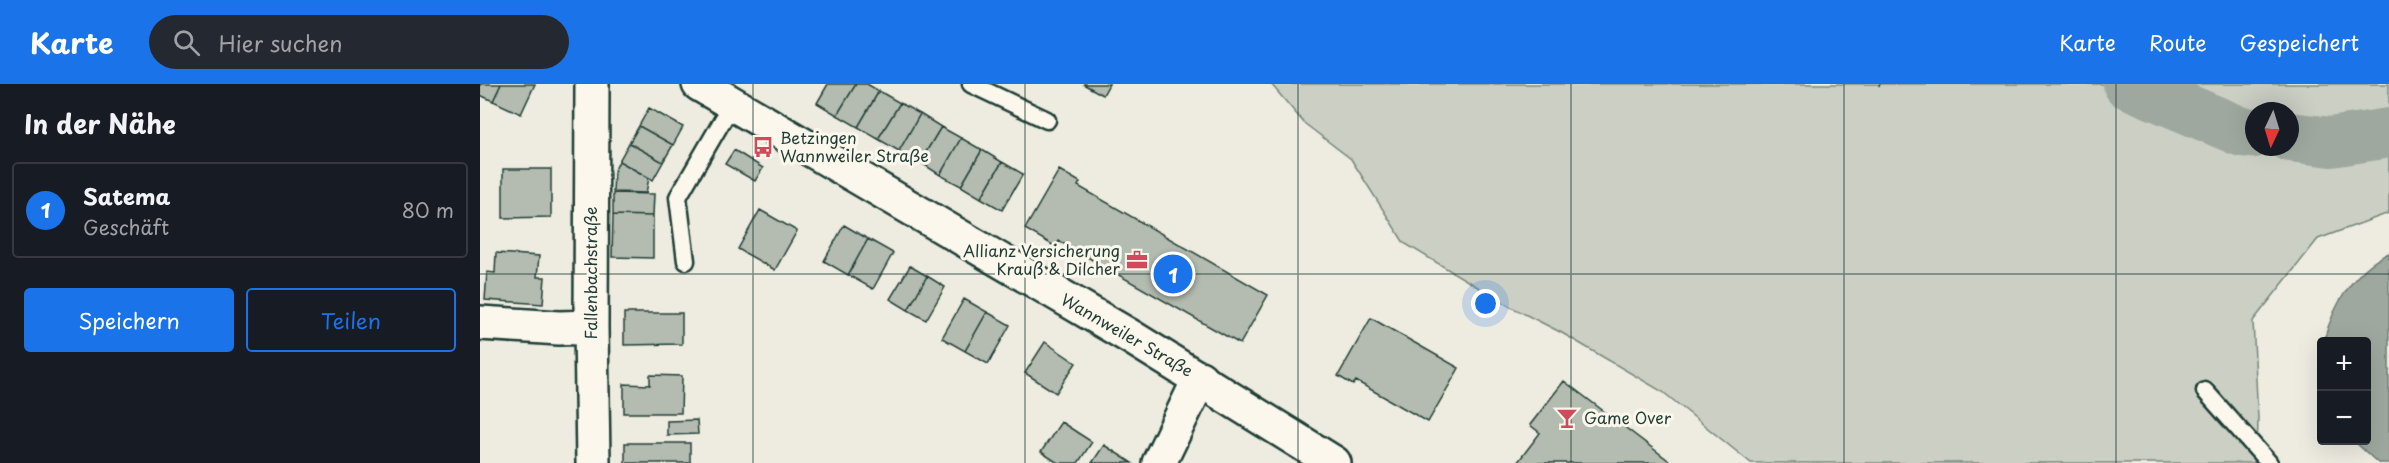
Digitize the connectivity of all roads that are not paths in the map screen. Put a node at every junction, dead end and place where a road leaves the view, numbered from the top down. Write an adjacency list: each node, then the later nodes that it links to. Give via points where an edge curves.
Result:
1 (591, 84): 8 (main road, Fallenbachstraße)
2 (699, 84): 4 (main road, Wannweiler Straße)
3 (971, 84): 5 (lane)
4 (732, 104): 6 (lane, via 678,197); 9 (main road, Wannweiler Straße)
5 (1047, 120)
6 (686, 261)
7 (480, 323): 8 (main road)
8 (591, 327): 11 (main road, Fallenbachstraße)
9 (1200, 378): 12 (main road); 13 (main road, Wannweiler Straße)
10 (2205, 391): 14 (lane)
11 (593, 463)
12 (1159, 463)
13 (1334, 463)
14 (2269, 463)

